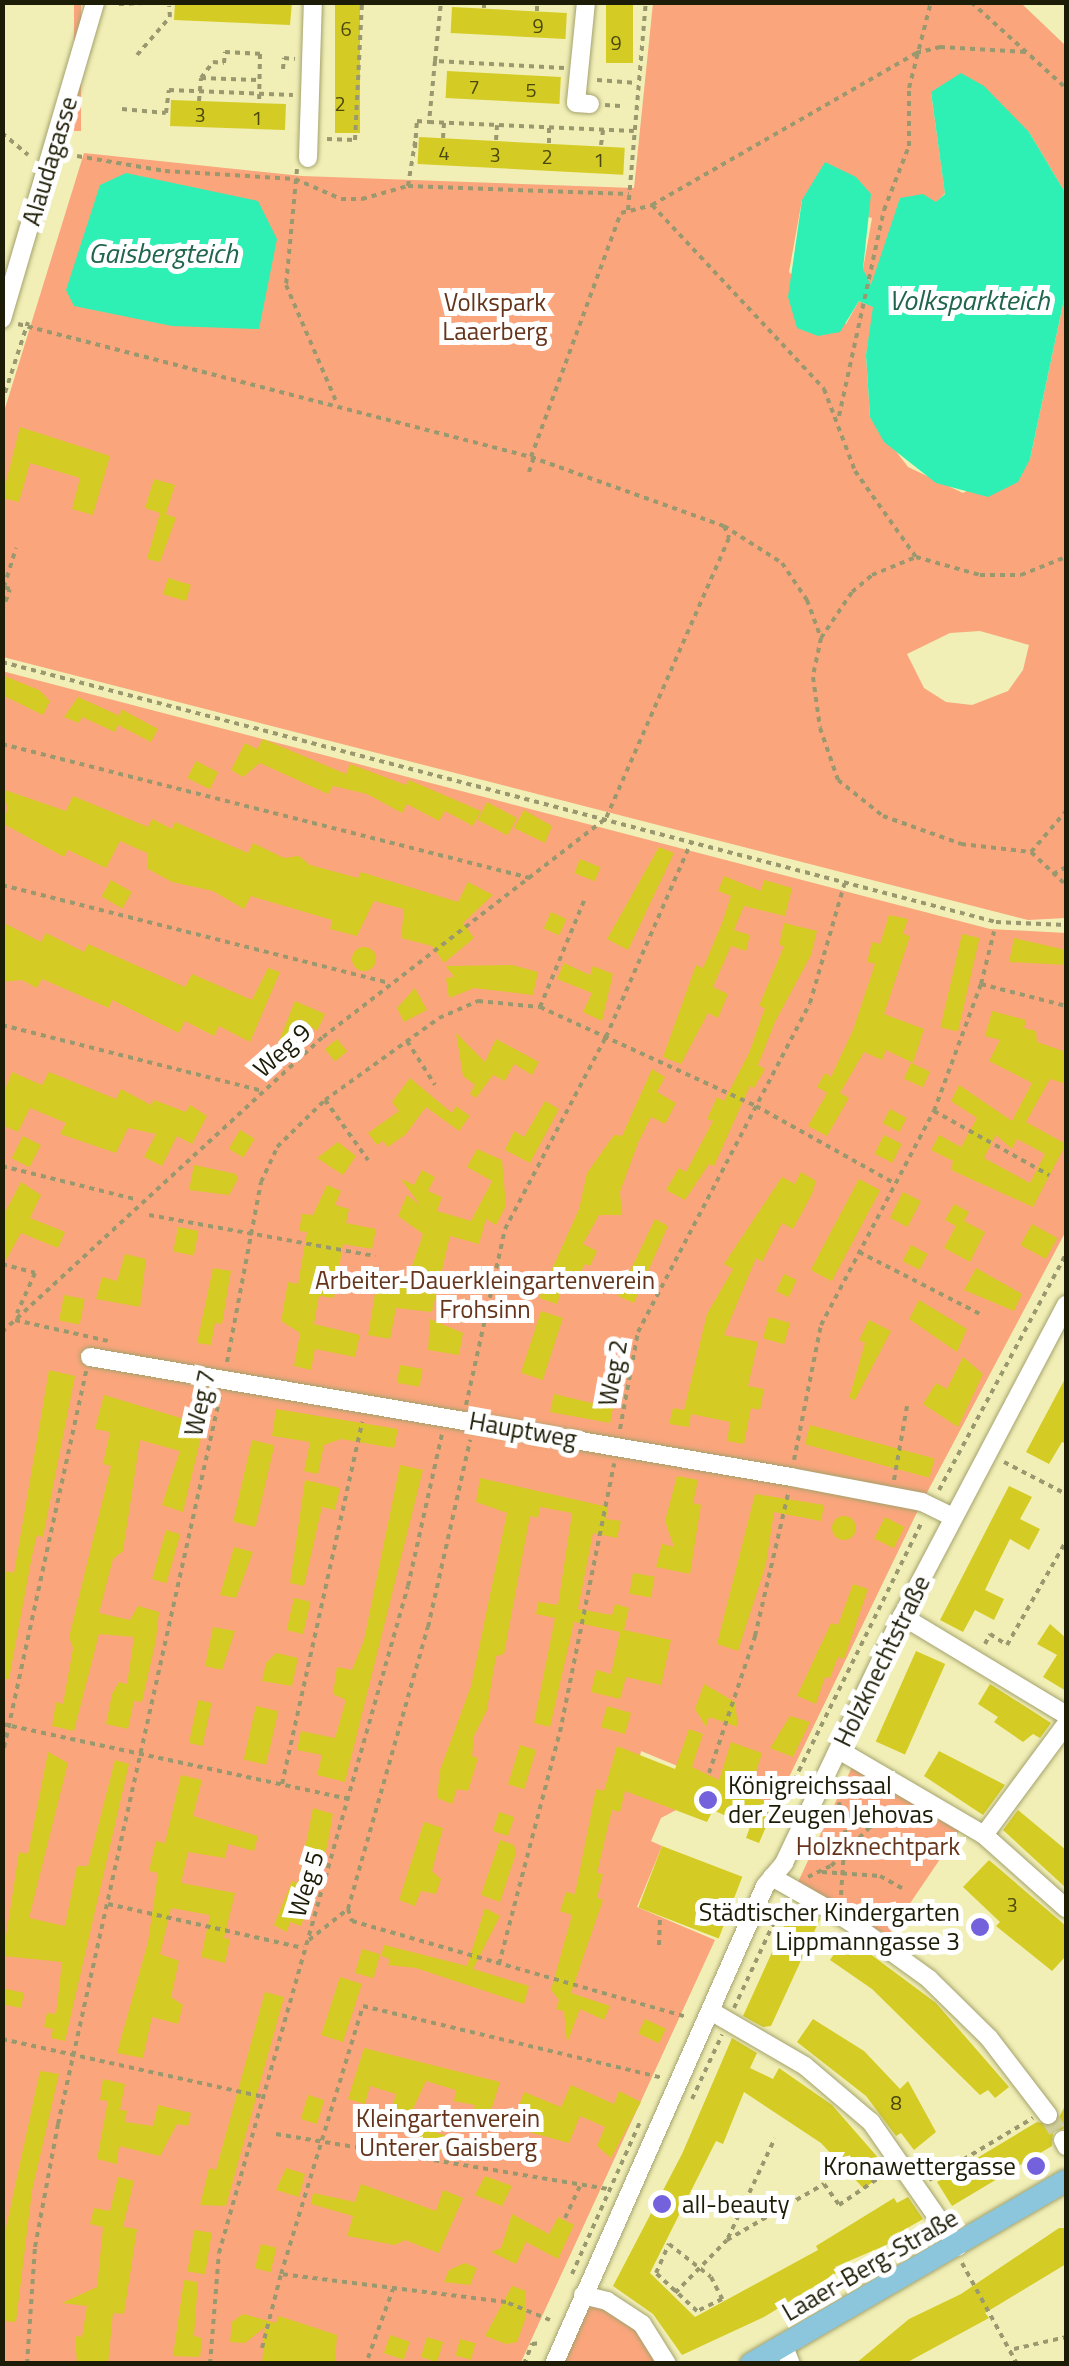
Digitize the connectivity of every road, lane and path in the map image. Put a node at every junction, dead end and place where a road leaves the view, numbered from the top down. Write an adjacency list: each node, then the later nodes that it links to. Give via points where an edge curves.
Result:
1 (95, 2): 57 (street, Alaudagasse)
2 (313, 2): 48 (street)
3 (362, 2): 48 (path, via 355,140)
4 (441, 2): 17 (path)
5 (537, 2): 12 (path)
6 (586, 2): 21 (street)
7 (646, 2): 27 (path)
8 (932, 2): 14 (path)
9 (971, 2): 13 (path)
10 (119, 4): 11 (path)
11 (169, 4): 15 (path, via 170,17)
12 (537, 11)
13 (1026, 52): 14 (path, via 940,46); 28 (path)
14 (916, 53): 55 (path); 62 (path, via 910,146 892,182)
15 (138, 55)
16 (300, 59): 20 (path, via 284,58)
17 (435, 61): 18 (path); 36 (path)
18 (478, 63): 19 (path); 22 (path)
19 (532, 66): 21 (path); 23 (path)
20 (283, 69)
21 (579, 69): 34 (street, via 576,103)
22 (478, 72)
23 (531, 76)
24 (201, 78): 25 (path); 25 (path, via 213,62 224,62 224,52 260,54); 29 (path)
25 (259, 80): 30 (path)
26 (600, 80): 27 (path)
27 (638, 84): 41 (path)
28 (1066, 87)
29 (200, 92): 30 (path); 32 (path); 35 (path, via 168,90 166,113)
30 (259, 94): 31 (path); 33 (path)
31 (298, 95)
32 (200, 102)
33 (259, 104)
34 (590, 104)
35 (122, 108)
36 (429, 122): 37 (path); 43 (path, via 417,121)
37 (444, 122): 38 (path); 44 (path)
38 (497, 125): 39 (path); 45 (path)
39 (550, 127): 40 (path); 46 (path)
40 (603, 130): 41 (path); 47 (path)
41 (634, 131): 54 (path)
42 (2, 133): 50 (path)
43 (416, 136): 49 (path); 53 (path)
44 (443, 138)
45 (496, 140)
46 (549, 142)
47 (602, 145)
48 (308, 148): 52 (path)
49 (415, 148)
50 (28, 155)
51 (77, 156): 52 (path)
52 (296, 179): 53 (path, via 341,199 377,198); 60 (path, via 286,286)
53 (408, 186): 54 (path)
54 (629, 194): 56 (path)
55 (652, 205): 56 (path); 62 (path, via 824,389)
56 (628, 210): 63 (path)
57 (6, 320): 58 (path)
58 (28, 322): 59 (path); 60 (path)
59 (6, 379): 61 (path)
60 (336, 401): 63 (path)
61 (2, 402)
62 (839, 416): 67 (path, via 856,471)
63 (533, 457): 64 (path); 65 (path)
64 (529, 472)
65 (724, 526): 71 (path, via 782,563 807,600); 75 (path, via 729,538)
66 (16, 548): 69 (path)
67 (916, 556): 68 (path, via 980,575 1021,574); 71 (path, via 872,575 852,592)
68 (1066, 557)
69 (3, 587): 70 (path, via 10,590)
70 (2, 611)
71 (821, 638): 77 (path, via 813,677 820,728 838,780 883,816 961,844)
72 (2, 662): 75 (path)
73 (2, 744): 80 (path)
74 (1066, 811): 77 (path)
75 (606, 818): 76 (path); 80 (path, Weg 9)
76 (691, 842): 81 (path); 92 (path)
77 (1031, 852): 79 (path)
78 (1066, 868): 79 (path)
79 (1053, 874): 83 (path)
80 (530, 878): 87 (path, Weg 9)
81 (845, 882): 85 (path, via 996,922); 97 (path, Weg 2, via 810,1003)
82 (2, 885): 87 (path)
83 (1066, 885)
84 (584, 901): 90 (path)
85 (1066, 925)
86 (994, 932): 88 (path)
87 (388, 983): 95 (path, Weg 9)
88 (981, 984): 89 (path); 98 (path)
89 (1066, 1006)
90 (540, 1007): 92 (path, Weg 7); 93 (path, Weg 7, via 478,1001)
91 (2, 1025): 95 (path)
92 (606, 1038): 97 (path, Weg 7); 119 (path, via 505,1229)
93 (407, 1041): 94 (path); 96 (path, Weg 7)
94 (435, 1085)
95 (263, 1091): 103 (path, Weg 9)
96 (325, 1100): 99 (path); 105 (path, Weg 7, via 277,1147)
97 (756, 1106): 102 (path, Weg 7); 120 (path, Weg 2, via 638,1332)
98 (934, 1111): 101 (path); 102 (path)
99 (368, 1160)
100 (2, 1166): 103 (path)
101 (1048, 1175)
102 (894, 1183): 106 (path)
103 (138, 1200): 112 (path, Weg 9)
104 (149, 1215): 105 (path)
105 (250, 1235): 108 (path); 116 (path, Weg 7)
106 (859, 1252): 111 (path); 122 (path, via 821,1325)
107 (1066, 1254): 125 (path)
108 (375, 1256)
109 (2, 1264): 112 (path, via 35,1274)
110 (1066, 1305): 121 (street, Holzknechtstraße)
111 (980, 1314)
112 (14, 1320): 113 (path, Weg 9); 115 (path, via 121,1344)
113 (2, 1332)
114 (90, 1357): 115 (street, Hauptweg); 132 (path)
115 (138, 1364): 116 (street, Hauptweg)
116 (225, 1375): 117 (street, Hauptweg); 134 (path, Weg 7)
117 (366, 1404): 119 (street, Hauptweg); 137 (path)
118 (907, 1406): 124 (path)
119 (461, 1418): 120 (street, Hauptweg); 139 (path, Weg 5); 153 (path, via 428,1627)
120 (617, 1447): 122 (street, Hauptweg); 158 (path, Weg 2, via 560,1732)
121 (988, 1452): 123 (path); 126 (street, Holzknechtstraße)
122 (791, 1477): 124 (street, Hauptweg); 136 (path, via 766,1599)
123 (1066, 1494)
124 (892, 1496): 125 (street, Hauptweg)
125 (930, 1506): 126 (street, Hauptweg); 141 (path)
126 (953, 1517): 128 (street, Holzknechtstraße)
127 (1066, 1541): 129 (path, via 1007,1644 990,1634)
128 (902, 1616): 129 (street); 133 (street, Holzknechtstraße)
129 (978, 1660): 130 (street)
130 (1066, 1716)
131 (1066, 1724): 144 (street)
132 (6, 1725): 134 (path); 135 (path)
133 (839, 1750): 140 (street); 148 (street, Holzknechtstraße)
134 (142, 1753): 137 (path); 151 (path, Weg 7)
135 (2, 1757)
136 (709, 1773)
137 (282, 1784): 139 (path)
138 (835, 1793): 142 (path)
139 (350, 1800): 157 (path, Weg 5)
140 (941, 1806): 143 (path); 144 (street)
141 (781, 1807)
142 (846, 1820): 143 (path); 145 (path)
143 (870, 1827): 145 (path)
144 (984, 1834): 152 (street)
145 (842, 1852): 146 (path); 147 (path)
146 (822, 1872): 147 (path); 149 (path)
147 (840, 1873): 150 (path, via 880,1876); 155 (path)
148 (772, 1877): 155 (street); 159 (street, Holzknechtstraße)
149 (794, 1880)
150 (905, 1890)
151 (108, 1904): 157 (path); 162 (path, Weg 7)
152 (1066, 1908)
153 (348, 1910): 157 (path); 158 (path, via 352,1920)
154 (660, 1916): 156 (path)
155 (845, 1918): 169 (street, via 930,1979 989,2038)
156 (659, 1945)
157 (306, 1946): 166 (path, Weg 5)
158 (498, 1964): 160 (path, via 688,2018)
159 (714, 2014): 167 (street, Holzknechtstraße); 173 (street, via 805,2066 871,2122)
160 (682, 2032)
161 (2, 2039): 162 (path)
162 (72, 2054): 166 (path); 198 (path, Weg 7, via 36,2247)
163 (668, 2062): 164 (path)
164 (662, 2076): 165 (path); 167 (path); 172 (path, via 363,2006)
165 (655, 2089)
166 (264, 2097): 199 (path, Weg 5, via 219,2254)
167 (674, 2100): 178 (street, Holzknechtstraße)
168 (647, 2106): 177 (path)
169 (1047, 2113): 176 (path)
170 (276, 2134): 172 (path)
171 (774, 2138): 180 (path)
172 (322, 2141): 175 (path); 183 (path)
173 (901, 2160): 176 (street); 180 (path, via 839,2205 824,2184)
174 (1066, 2182): 181 (main road, Laaer-Berg-Straße)
175 (580, 2183): 177 (path); 179 (path)
176 (921, 2186): 181 (street)
177 (609, 2189): 178 (path); 184 (path)
178 (620, 2215): 188 (street, Holzknechtstraße)
179 (565, 2218)
180 (727, 2240): 182 (path)
181 (958, 2247): 196 (main road, Laaer-Berg-Straße)
182 (700, 2266): 187 (path); 187 (path, via 722,2299 697,2311); 187 (path, via 669,2244 656,2272)
183 (281, 2274): 186 (path); 194 (path)
184 (572, 2274)
185 (971, 2278): 195 (path)
186 (393, 2289): 190 (path, via 500,2301); 197 (path)
187 (676, 2291)
188 (583, 2295): 201 (street, Holzknechtstraße); 202 (street, via 607,2301 642,2324)
189 (536, 2304): 190 (path)
190 (532, 2312): 191 (path)
191 (550, 2320)
192 (1066, 2337): 195 (path)
193 (540, 2343): 200 (path, via 532,2344)
194 (262, 2348)
195 (1014, 2349): 204 (path)
196 (787, 2355): 203 (main road, Laaer-Berg-Straße)
197 (368, 2358)
198 (27, 2364)
199 (210, 2364)
200 (524, 2364)
201 (554, 2364)
202 (667, 2364)
203 (752, 2364)
204 (1017, 2364)

